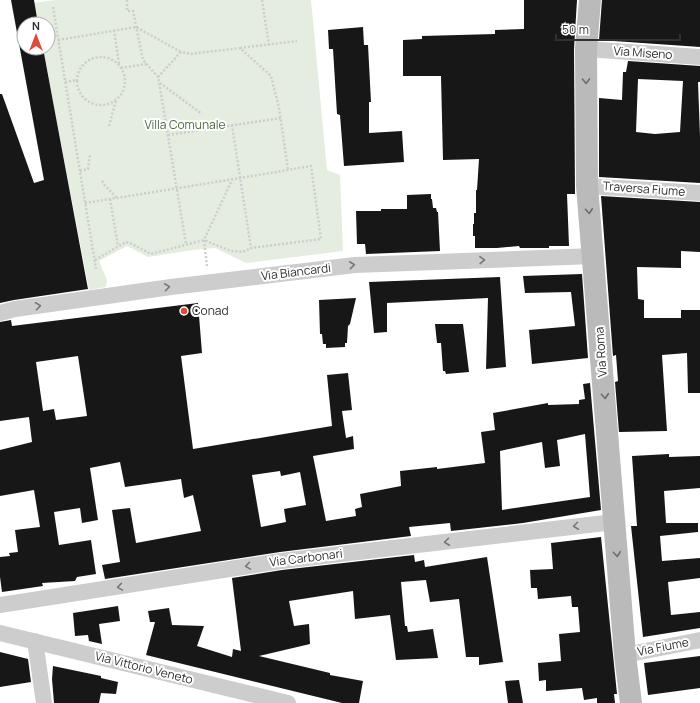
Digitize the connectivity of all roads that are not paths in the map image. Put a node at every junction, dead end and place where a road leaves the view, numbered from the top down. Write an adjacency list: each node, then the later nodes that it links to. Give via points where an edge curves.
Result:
1 (590, 0): 2 (street, Via Roma)
2 (586, 49): 3 (street, Via Miseno); 4 (street, Via Roma, one-way to 4)
3 (700, 57)
4 (587, 186): 5 (street, Traversa Fiume); 6 (street, Via Roma, one-way to 6)
5 (700, 193)
6 (594, 256): 7 (street, Via Biancardi, one-way to 6, via 140,291 355,265); 8 (street, Via Roma, one-way to 8)
7 (0, 313)
8 (614, 522): 9 (street, Via Carbonari, one-way to 9, via 281,561); 13 (street, Via Roma, one-way to 13)
9 (0, 605)
10 (0, 633): 12 (street, Via Vittorio Veneto)
11 (700, 640): 13 (street, Via Fiume)
12 (35, 641): 14 (street); 15 (street, Via Vittorio Veneto)
13 (625, 655): 16 (street, Via Roma)
14 (44, 703)
15 (288, 703)
16 (632, 703)

